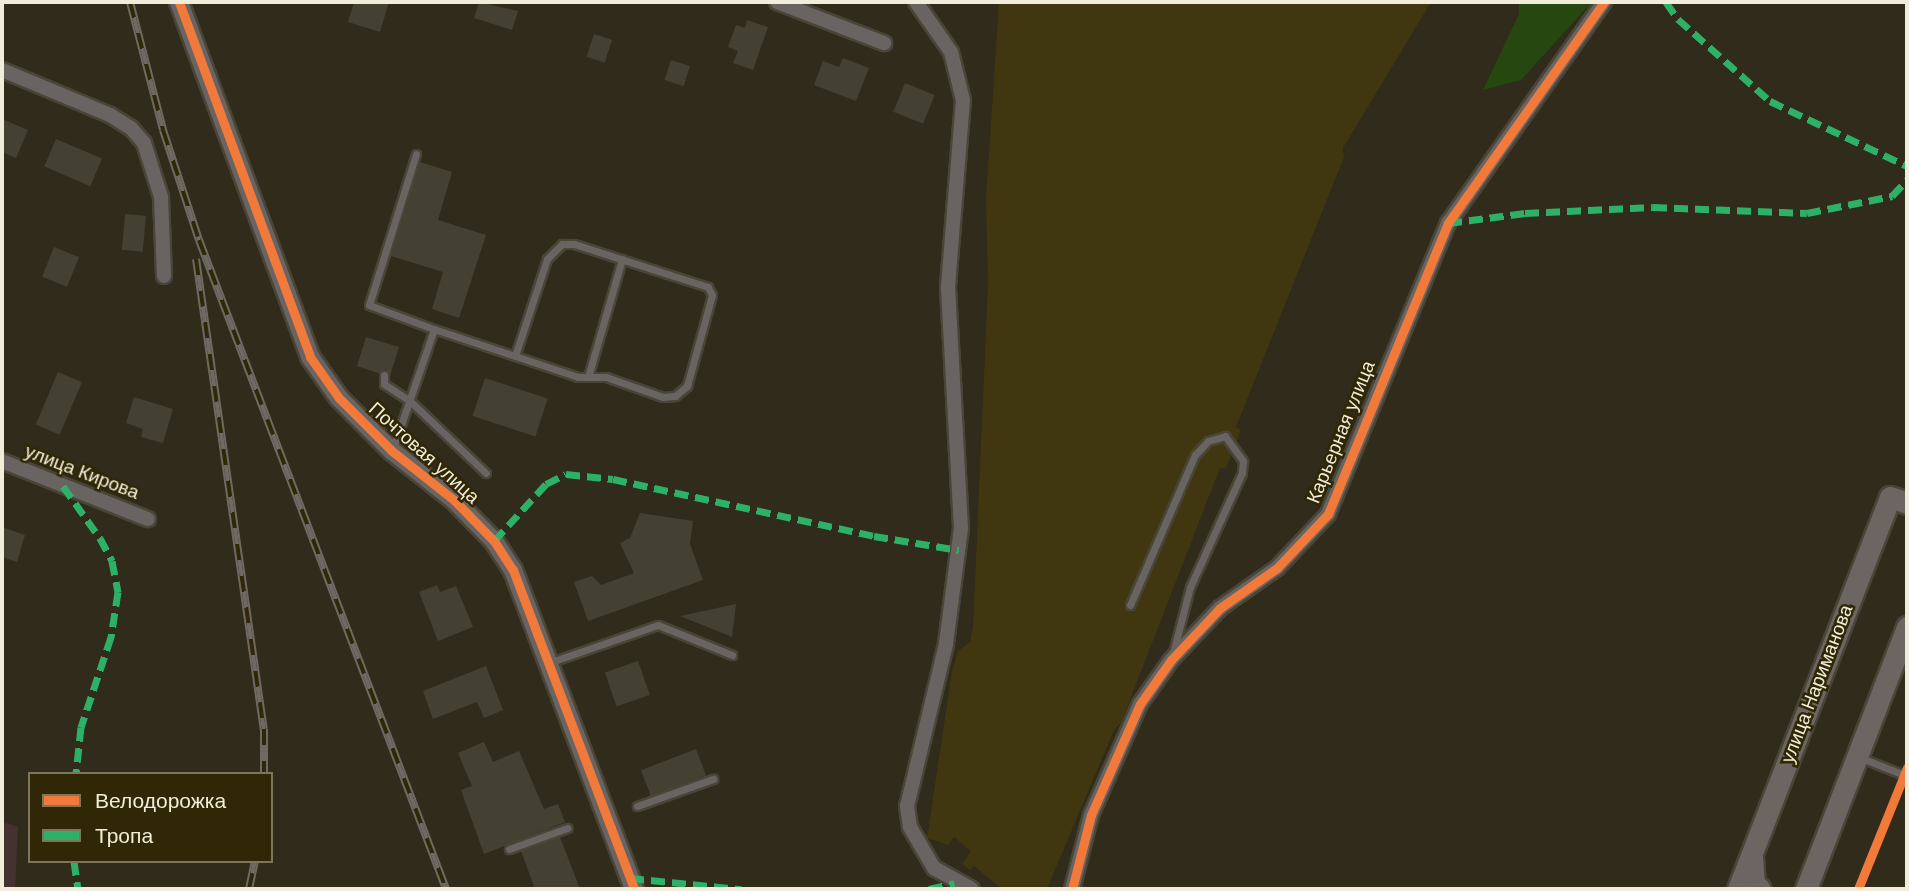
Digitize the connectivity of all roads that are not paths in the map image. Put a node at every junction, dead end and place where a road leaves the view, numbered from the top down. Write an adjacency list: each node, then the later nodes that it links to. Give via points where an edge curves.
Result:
1 (179, 2): 15 (street, Почтовая улица, via 310,357 339,398)
2 (777, 2): 5 (street)
3 (916, 2): 34 (street, via 951,52 963,100 948,288 959,550 946,644 907,806 915,838 934,868)
4 (1604, 2): 23 (street, Карьерная улица, via 1448,223 1328,514 1277,568 1220,608)
5 (884, 43)
6 (2, 70): 9 (street, via 110,115 144,143 161,197)
7 (416, 155): 10 (lane, via 369,305)
8 (622, 259): 11 (lane, via 574,243 553,251); 13 (lane); 13 (lane, via 708,287 712,295 687,386 675,396 663,397 606,377)
9 (164, 276)
10 (434, 329): 11 (lane); 14 (lane)
11 (515, 356): 13 (lane)
12 (384, 375): 14 (lane, via 384,384)
13 (588, 377)
14 (409, 400): 15 (lane); 17 (lane)
15 (392, 451): 24 (street, Почтовая улица, via 454,500 494,541 513,570)
16 (2, 461): 19 (street, улица Кирова)
17 (486, 473)
18 (1907, 503): 30 (main road, улица Нариманова, via 1890,497)
19 (148, 519)
20 (1130, 605): 23 (lane, via 1195,455 1208,441 1225,436 1243,461 1242,473 1191,587)
21 (1907, 627): 25 (main road)
22 (732, 655): 24 (lane, via 658,625)
23 (1171, 660): 35 (street, Карьерная улица, via 1140,704 1091,815)
24 (551, 662): 33 (street, Почтовая улица)
25 (1857, 756): 26 (lane); 32 (main road)
26 (1907, 776)
27 (713, 779): 28 (lane)
28 (637, 806)
29 (567, 828): 31 (lane)
30 (1753, 848): 36 (main road, улица Нариманова); 37 (main road, via 1754,883)
31 (509, 849)
32 (1808, 882): 38 (main road)
33 (634, 889)
34 (972, 889)
35 (1072, 889)
36 (1738, 889)
37 (1760, 889)
38 (1792, 889)

